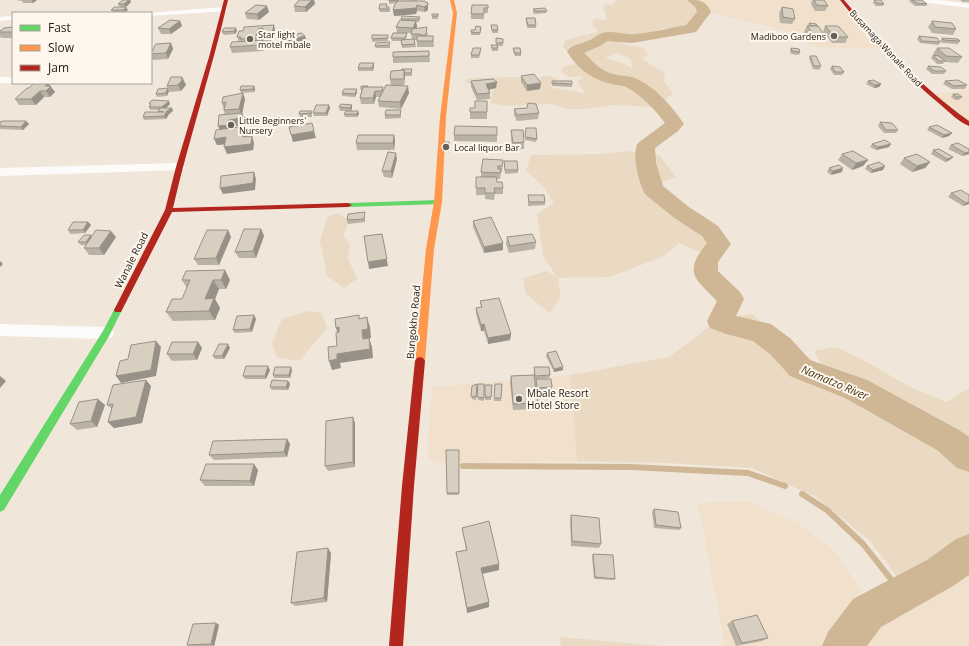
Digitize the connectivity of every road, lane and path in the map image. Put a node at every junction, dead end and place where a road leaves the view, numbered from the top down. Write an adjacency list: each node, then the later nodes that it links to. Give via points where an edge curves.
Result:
1 (226, 0): 6 (street, Wanale Road)
2 (452, 0): 15 (street, Bungokho Road, via 455,13 443,118)
3 (842, 0): 12 (street, Busamaga Wanale Road, via 920,86)
4 (923, 0): 5 (street)
5 (969, 6)
6 (224, 10): 7 (street); 13 (street, Wanale Road)
7 (152, 14)
8 (0, 18): 9 (street)
9 (12, 18)
10 (0, 80): 11 (street)
11 (12, 80)
12 (969, 124)
13 (179, 167): 14 (street); 16 (street, Wanale Road)
14 (0, 172)
15 (438, 202): 16 (street); 20 (street, Bungokho Road, via 430,249)
16 (169, 210): 18 (street, Wanale Road)
17 (0, 330): 18 (street)
18 (106, 333): 19 (street, Wanale Road)
19 (0, 506)
20 (396, 646)

